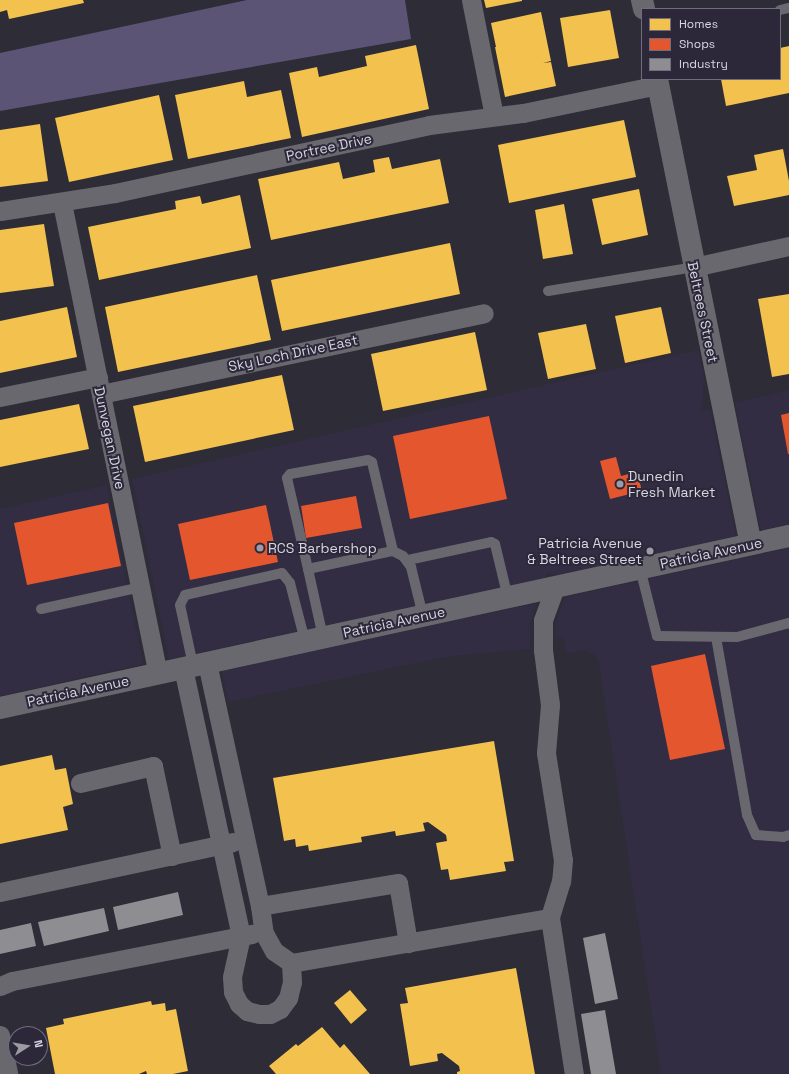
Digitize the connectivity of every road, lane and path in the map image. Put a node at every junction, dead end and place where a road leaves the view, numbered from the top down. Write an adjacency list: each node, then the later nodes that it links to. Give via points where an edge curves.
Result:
1 (470, 0): 3 (street)
2 (658, 82): 3 (street, Portree Drive, via 523,113); 7 (street, Beltrees Street)
3 (494, 116): 4 (street, Portree Drive, via 430,125 116,193)
4 (62, 202): 5 (street, Portree Drive); 10 (street, Dunvegan Drive)
5 (0, 211)
6 (789, 246): 7 (street)
7 (694, 267): 8 (lane); 13 (street, Beltrees Street)
8 (548, 291)
9 (484, 312): 10 (street, Sky Loch Drive East)
10 (100, 386): 11 (street, Sky Loch Drive East); 18 (street, Dunvegan Drive)
11 (0, 397)
12 (789, 536): 13 (street, Patricia Avenue)
13 (751, 544): 16 (street, Patricia Avenue)
14 (393, 551): 15 (lane); 17 (lane); 17 (lane, via 372,462 368,460 290,474 287,478)
15 (408, 560): 20 (lane, via 491,542 495,544); 22 (lane)
16 (640, 568): 19 (street, Patricia Avenue); 24 (lane, via 657,636)
17 (308, 569): 25 (lane)
18 (141, 587): 21 (lane); 27 (street, Dunvegan Drive)
19 (555, 587): 20 (street, Patricia Avenue); 36 (street, via 543,620 542,650 550,705 546,753 563,860 561,881)
20 (508, 598): 22 (street, Patricia Avenue)
21 (41, 609)
22 (424, 616): 25 (street, Patricia Avenue)
23 (789, 623): 24 (lane, via 737,637)
24 (716, 637): 30 (lane, via 747,815 756,835)
25 (314, 639): 26 (street, Patricia Avenue); 26 (lane, via 290,583 282,573 185,595 180,605)
26 (194, 665): 27 (street, Patricia Avenue); 31 (street); 32 (street)
27 (158, 673): 28 (street, Patricia Avenue)
28 (0, 708)
29 (80, 783): 33 (street, via 153,766)
30 (789, 835)
31 (244, 840): 32 (street); 35 (street)
32 (221, 845): 33 (street); 38 (street)
33 (172, 856): 34 (street)
34 (0, 892)
35 (260, 906): 37 (street); 39 (street, via 398,883)
36 (550, 918): 39 (street); 44 (street)
37 (264, 933): 38 (street); 40 (street, via 274,951)
38 (241, 936): 40 (street, via 232,977 233,992 247,1012 270,1014 280,1009 288,998 292,982); 41 (street, via 12,981)
39 (408, 943): 40 (street)
40 (292, 963)
41 (0, 986)
42 (0, 1035): 43 (street)
43 (8, 1074)
44 (574, 1074)

